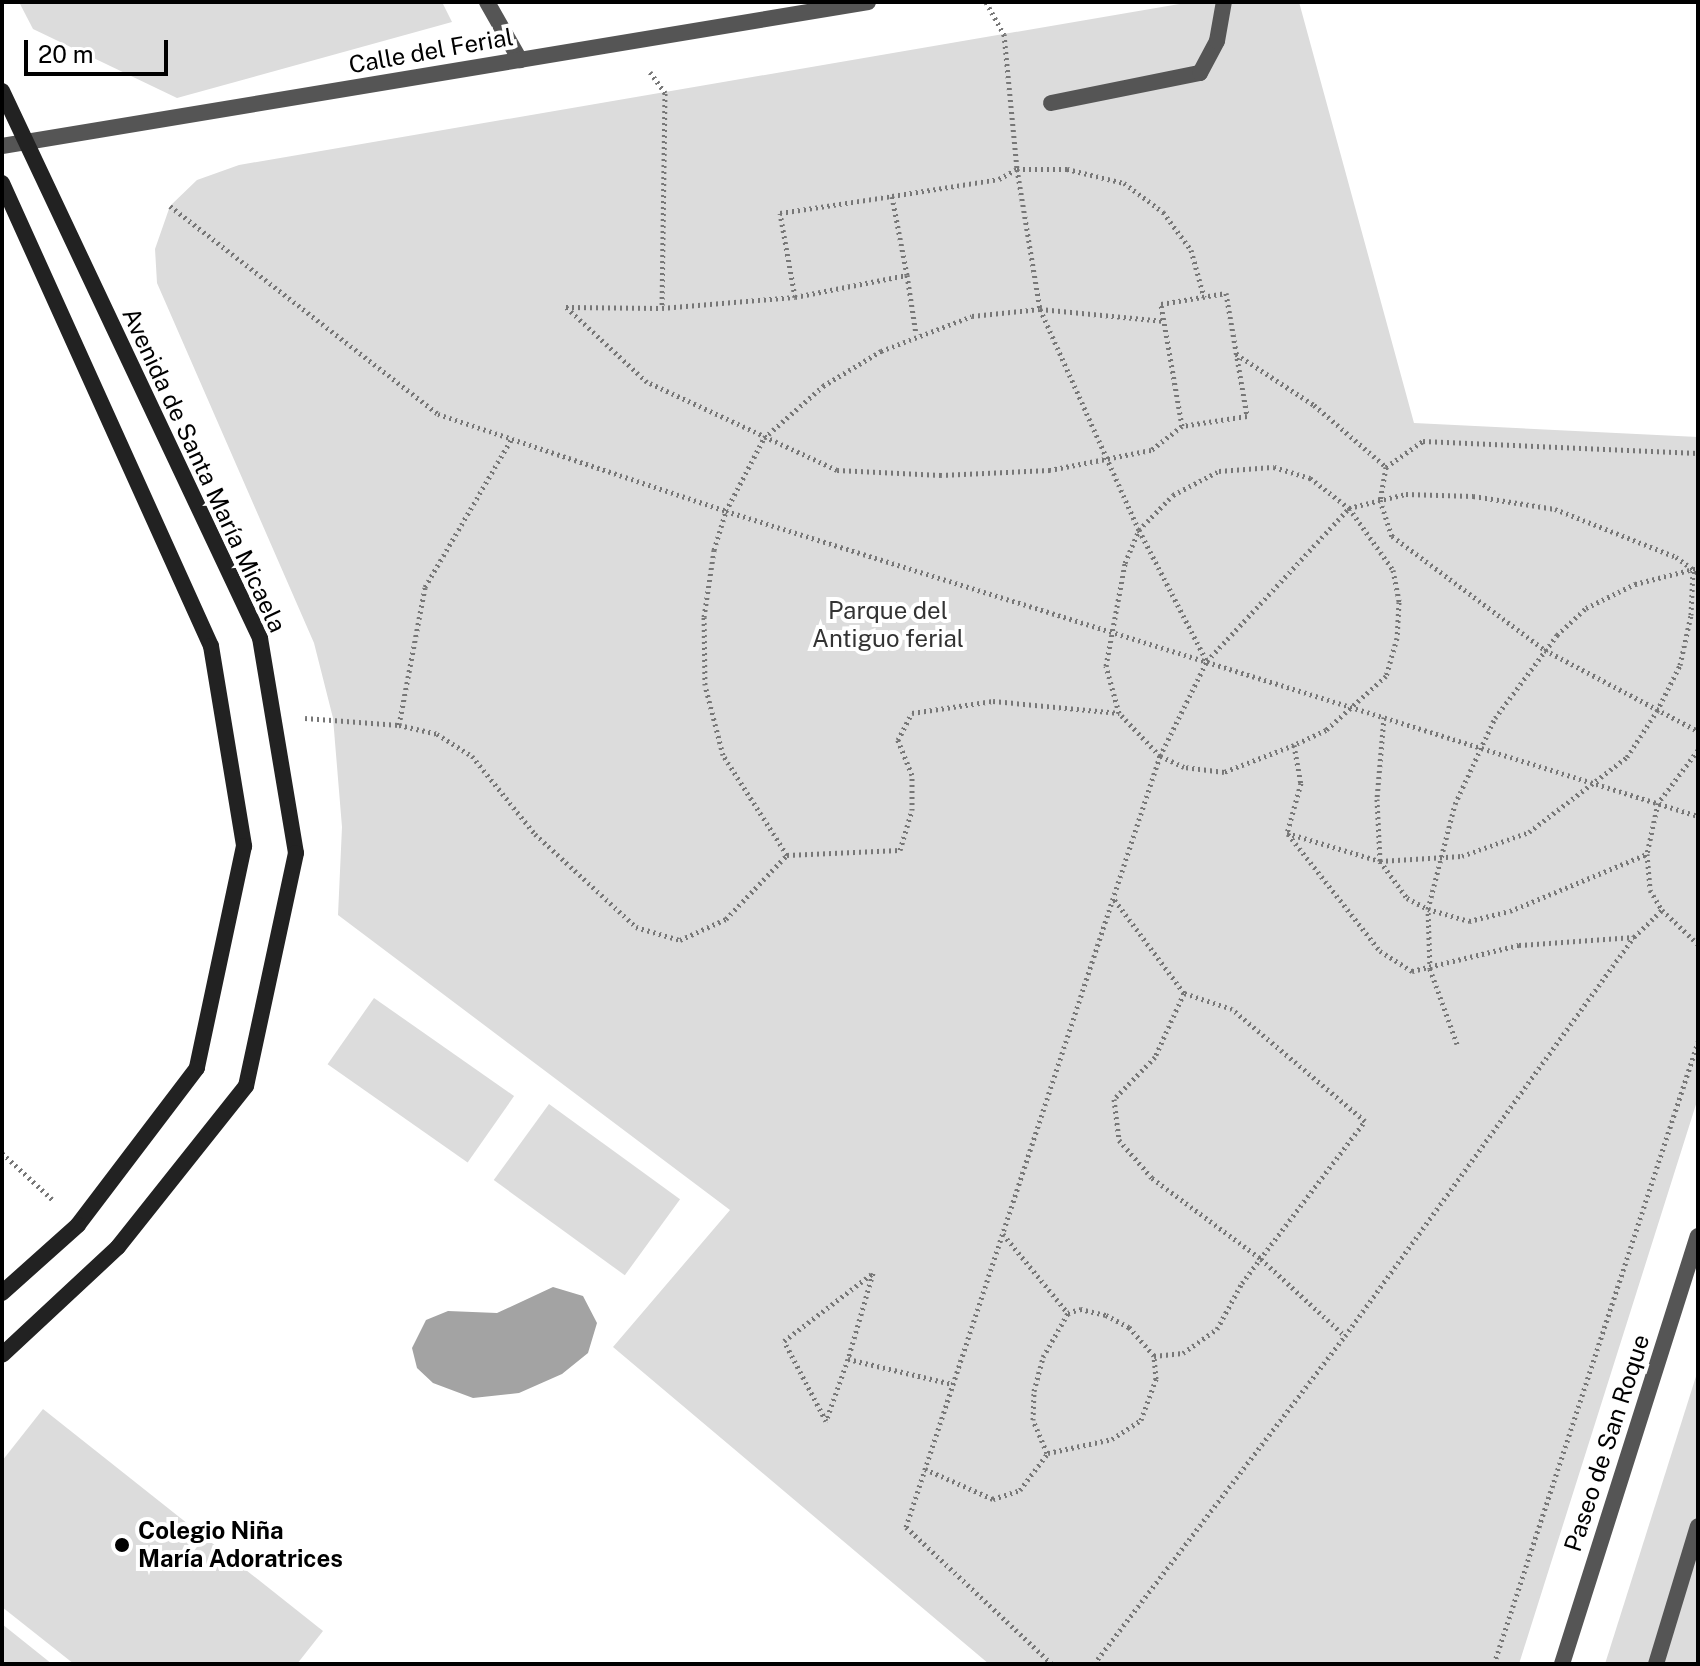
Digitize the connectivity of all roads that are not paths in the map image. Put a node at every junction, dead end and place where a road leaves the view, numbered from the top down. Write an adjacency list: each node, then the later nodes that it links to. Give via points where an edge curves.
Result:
1 (487, 2): 4 (street)
2 (868, 2): 4 (street, Calle del Ferial)
3 (1224, 2): 6 (street, via 1217,41 1200,73)
4 (520, 60): 7 (street, Calle del Ferial)
5 (2, 91): 7 (street, Avenida de Santa María Micaela)
6 (1051, 103)
7 (28, 141): 8 (street, Calle del Ferial); 12 (street, Avenida de Santa María Micaela, via 124,357 260,638 296,853 246,1086 118,1247)
8 (2, 146)
9 (2, 183): 11 (street, via 211,646 244,846 197,1068 78,1225)
10 (1698, 1236): 14 (street, Paseo de San Roque)
11 (2, 1293)
12 (2, 1355)
13 (1698, 1526): 15 (street)
14 (1562, 1664)
15 (1656, 1664)

